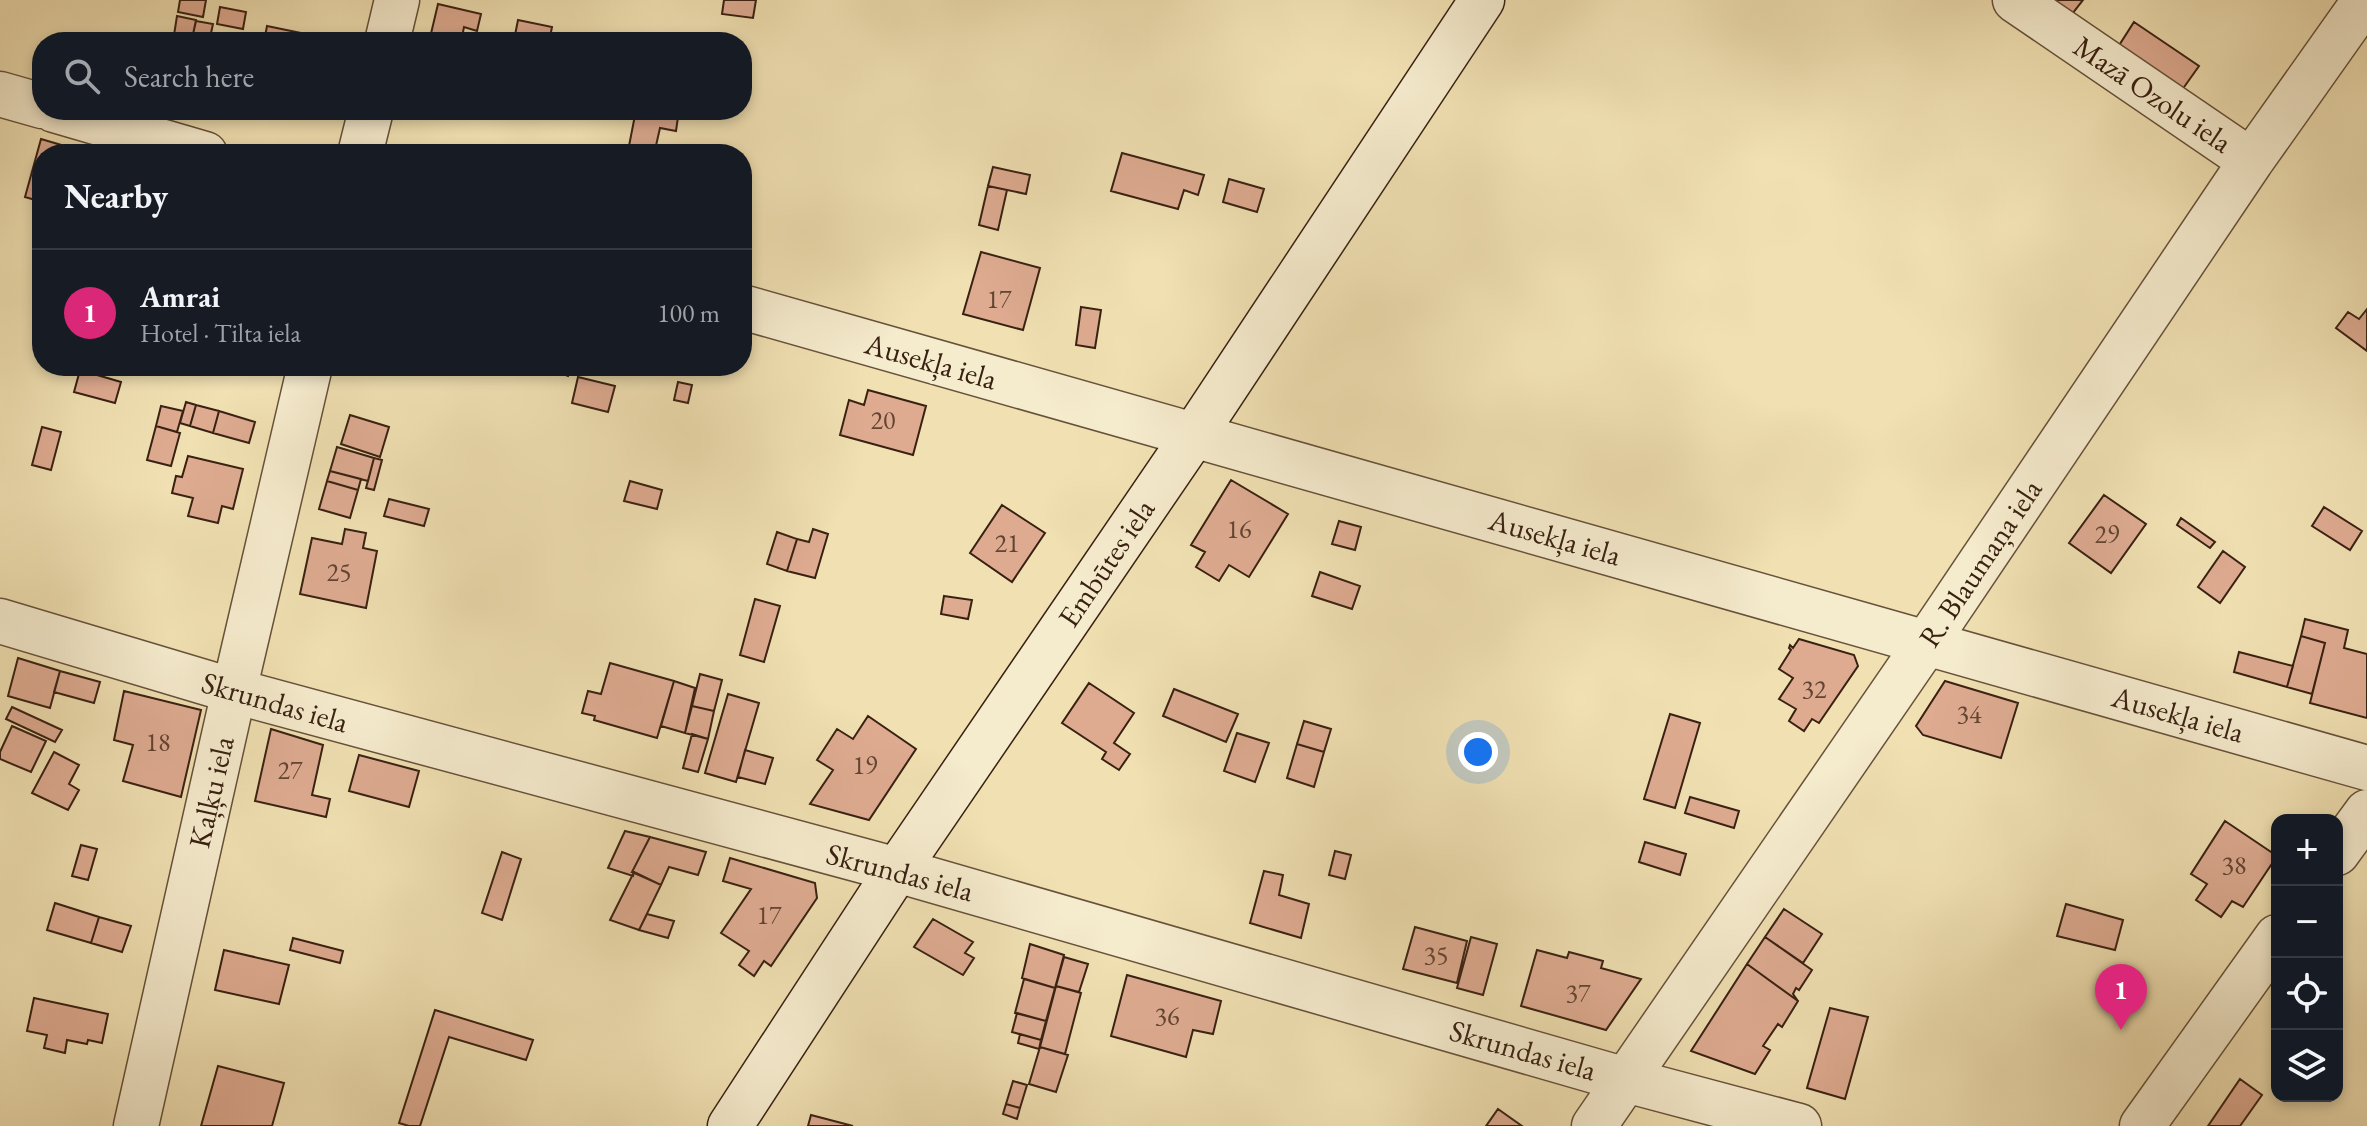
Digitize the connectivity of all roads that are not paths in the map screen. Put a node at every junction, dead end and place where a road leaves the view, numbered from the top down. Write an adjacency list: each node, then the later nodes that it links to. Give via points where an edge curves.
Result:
1 (397, 0): 5 (street)
2 (1482, 0): 15 (street, Embūtes iela)
3 (2015, 0): 12 (street, Mazā Ozolu iela)
4 (2365, 0): 12 (street, R. Blaumaņa iela)
5 (389, 32)
6 (0, 94): 7 (street)
7 (32, 103)
8 (88, 120): 10 (street)
9 (368, 120): 11 (street)
10 (171, 144)
11 (362, 144)
12 (2251, 161): 17 (street, R. Blaumaņa iela)
13 (752, 310): 15 (street, Ausekļa iela)
14 (308, 376): 18 (street, Kaļķu iela)
15 (1194, 435): 17 (street, Ausekļa iela); 22 (street, Embūtes iela)
16 (0, 621): 18 (street, Skrundas iela)
17 (1927, 642): 19 (street, Ausekļa iela); 24 (street, R. Blaumaņa iela)
18 (234, 691): 22 (street, Skrundas iela); 25 (street, Kaļķu iela)
19 (2367, 768)
20 (2367, 812): 21 (street)
21 (2343, 845)
22 (897, 870): 24 (street, Skrundas iela); 26 (street, Embūtes iela)
23 (2271, 945): 29 (street)
24 (1626, 1080): 27 (street, R. Blaumaņa iela); 28 (street, Skrundas iela)
25 (136, 1126)
26 (730, 1126)
27 (1594, 1126)
28 (1799, 1126)
29 (2142, 1126)

